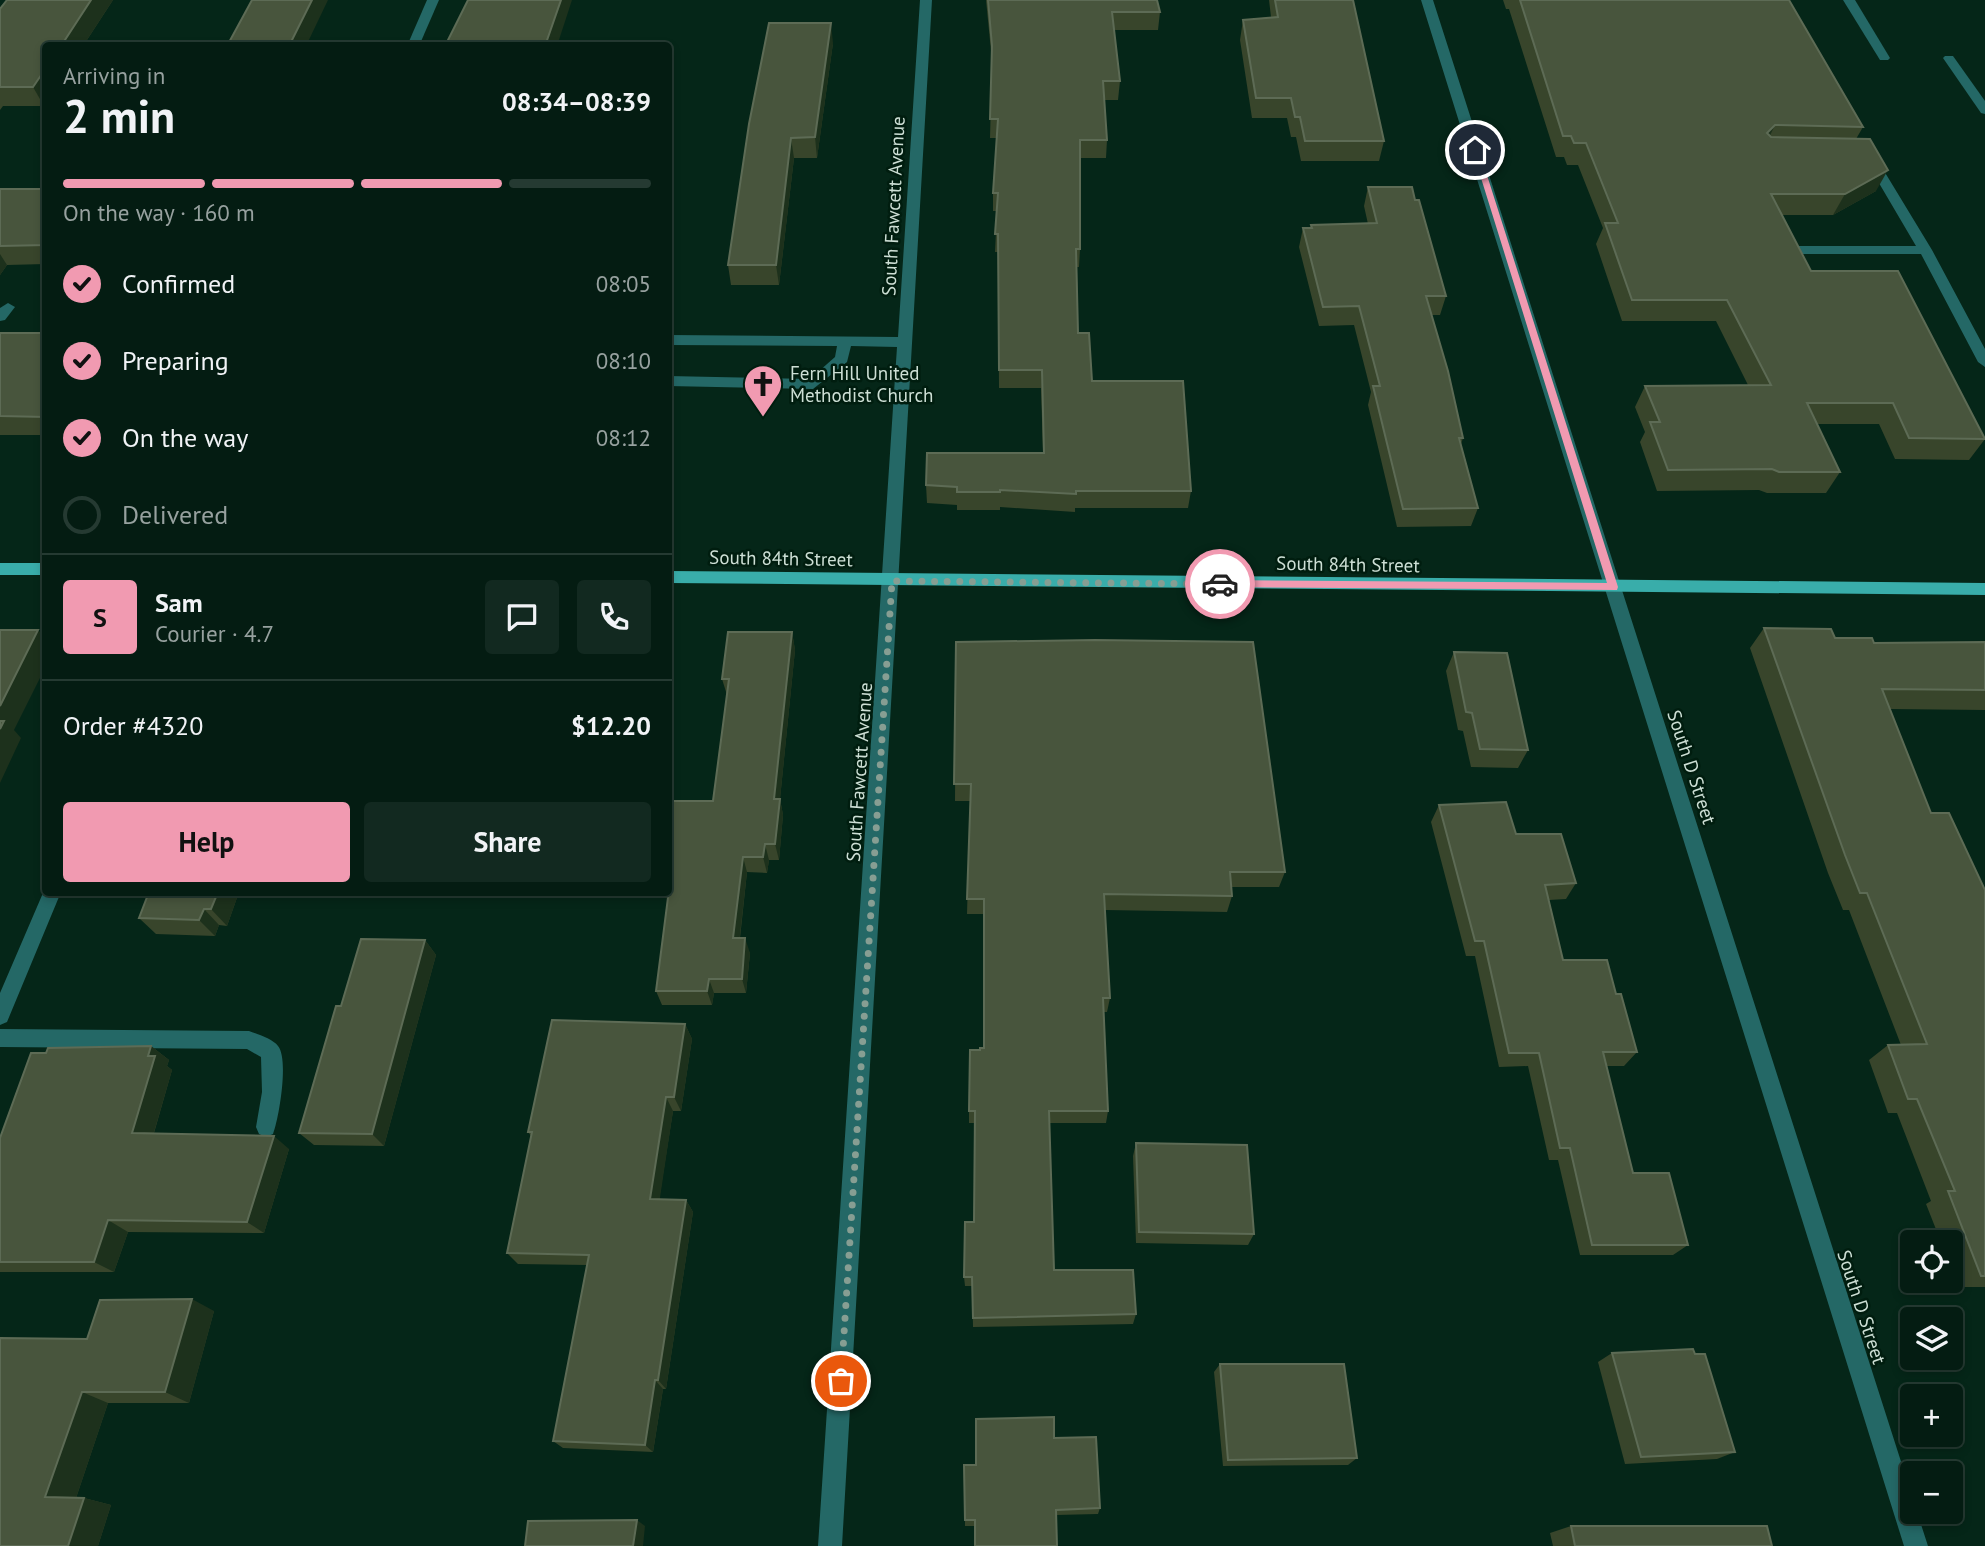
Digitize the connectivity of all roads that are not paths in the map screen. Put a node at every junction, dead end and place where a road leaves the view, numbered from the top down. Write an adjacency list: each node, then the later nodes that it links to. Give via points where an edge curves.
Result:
1 (433, 0): 5 (street)
2 (926, 0): 13 (street, South Fawcett Avenue)
3 (1427, 0): 21 (street, South D Street)
4 (1849, 0): 6 (street)
5 (415, 42)
6 (1884, 58)
7 (1949, 58): 8 (street)
8 (1985, 110)
9 (1855, 154): 11 (street, via 1868,154)
10 (1795, 250): 11 (street)
11 (1925, 250): 15 (street)
12 (672, 340): 14 (street)
13 (906, 342): 14 (street); 20 (street, South Fawcett Avenue)
14 (845, 343): 16 (street, via 842,359 813,384)
15 (1985, 362)
16 (672, 381)
17 (0, 569): 18 (main road)
18 (42, 569)
19 (672, 578): 20 (main road, South 84th Street)
20 (892, 581): 21 (main road, South 84th Street); 27 (street, South Fawcett Avenue)
21 (1613, 587): 22 (main road, South 84th Street); 28 (street, South D Street)
22 (1985, 589)
23 (50, 896): 24 (street)
24 (0, 1016)
25 (0, 1038): 26 (street, via 249,1040 271,1052 272,1092)
26 (266, 1127)
27 (830, 1546)
28 (1916, 1546)

